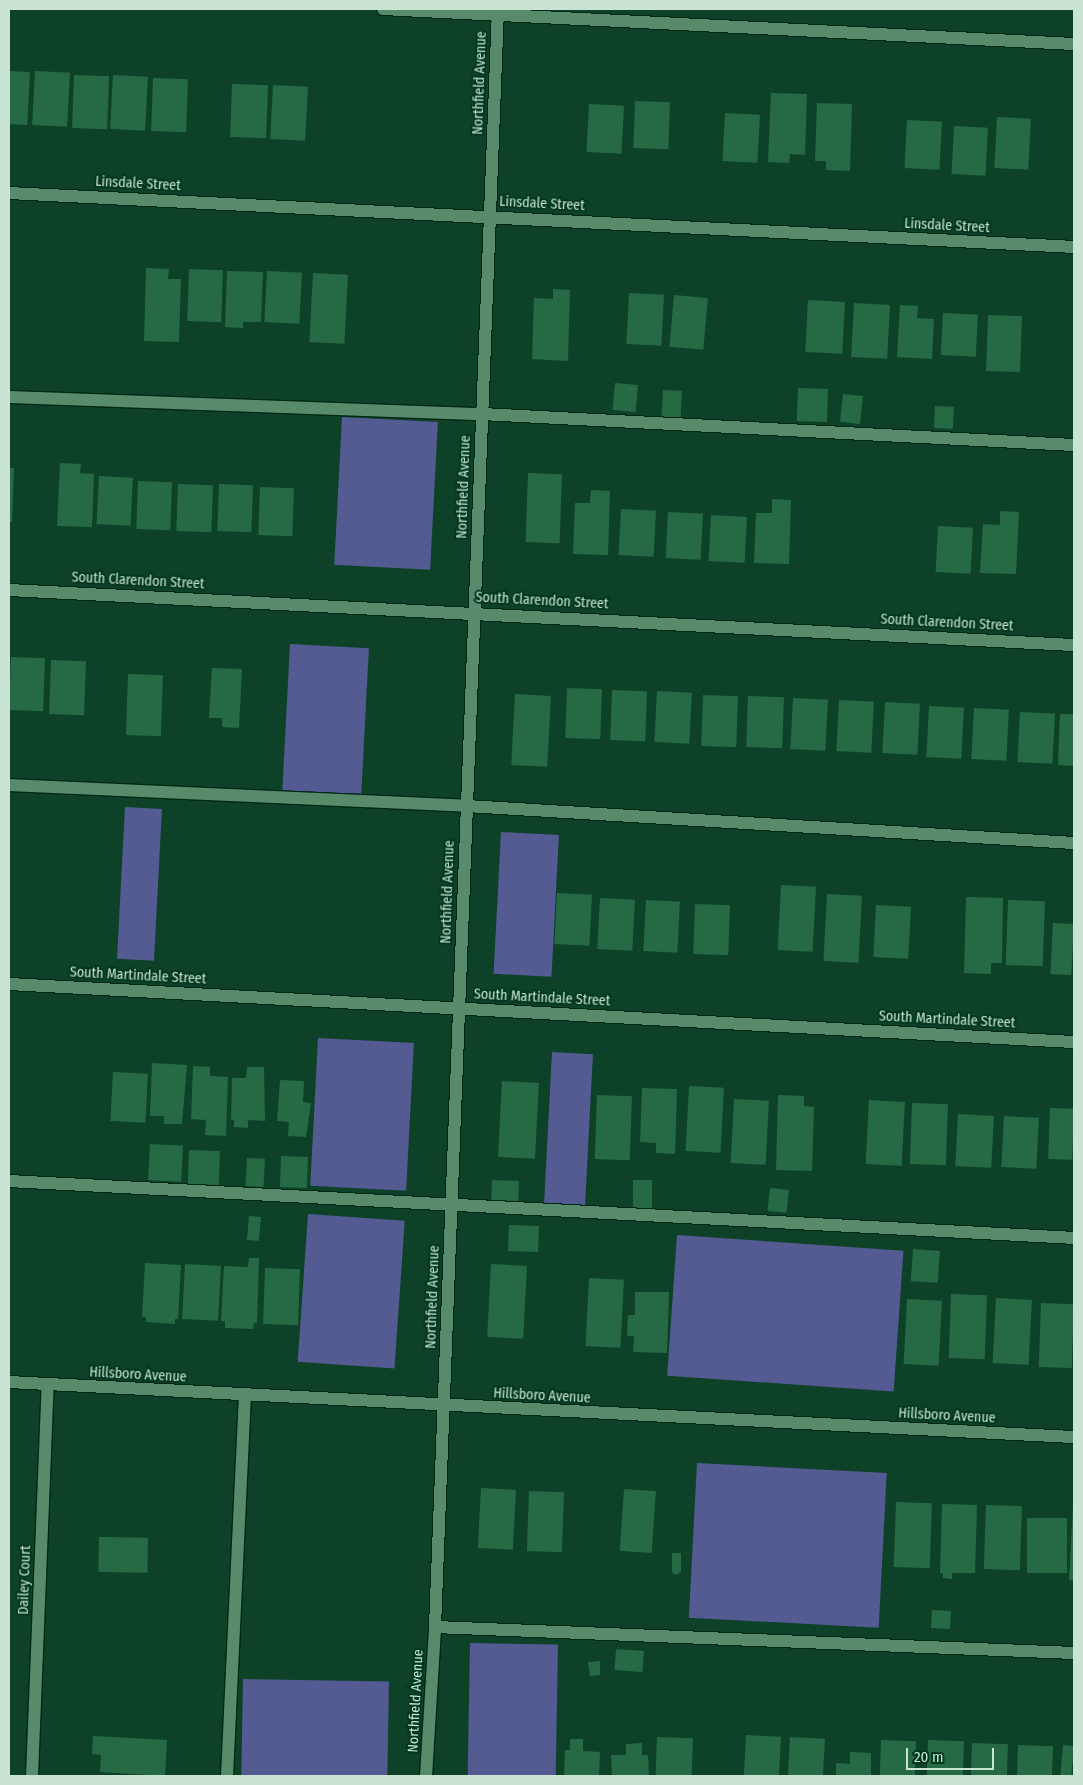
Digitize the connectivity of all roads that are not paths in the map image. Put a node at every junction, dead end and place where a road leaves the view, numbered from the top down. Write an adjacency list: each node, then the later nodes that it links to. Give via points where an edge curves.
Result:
1 (383, 9): 2 (street)
2 (498, 12): 3 (street); 5 (street, Northfield Avenue)
3 (1074, 44)
4 (9, 193): 5 (street, Linsdale Street)
5 (490, 216): 6 (street, Linsdale Street); 8 (street, Northfield Avenue)
6 (1074, 247)
7 (9, 397): 8 (street)
8 (482, 414): 9 (street); 11 (street, Northfield Avenue)
9 (1074, 445)
10 (9, 590): 11 (street, South Clarendon Street)
11 (474, 613): 12 (street, South Clarendon Street); 14 (street, Northfield Avenue)
12 (1074, 645)
13 (9, 785): 14 (street)
14 (467, 806): 15 (street); 17 (street, Northfield Avenue)
15 (1074, 843)
16 (9, 984): 17 (street, South Martindale Street)
17 (459, 1008): 18 (street, South Martindale Street); 20 (street, Northfield Avenue)
18 (1074, 1042)
19 (9, 1181): 20 (street)
20 (451, 1205): 21 (street); 25 (street, Northfield Avenue)
21 (1074, 1238)
22 (9, 1382): 23 (street, Hillsboro Avenue)
23 (48, 1386): 24 (street, Hillsboro Avenue); 29 (street, Dailey Court)
24 (244, 1396): 25 (street, Hillsboro Avenue); 30 (street)
25 (443, 1406): 26 (street, Hillsboro Avenue); 27 (street, Northfield Avenue)
26 (1074, 1437)
27 (435, 1627): 28 (street); 31 (street, Northfield Avenue)
28 (1074, 1654)
29 (32, 1776)
30 (227, 1776)
31 (426, 1776)

